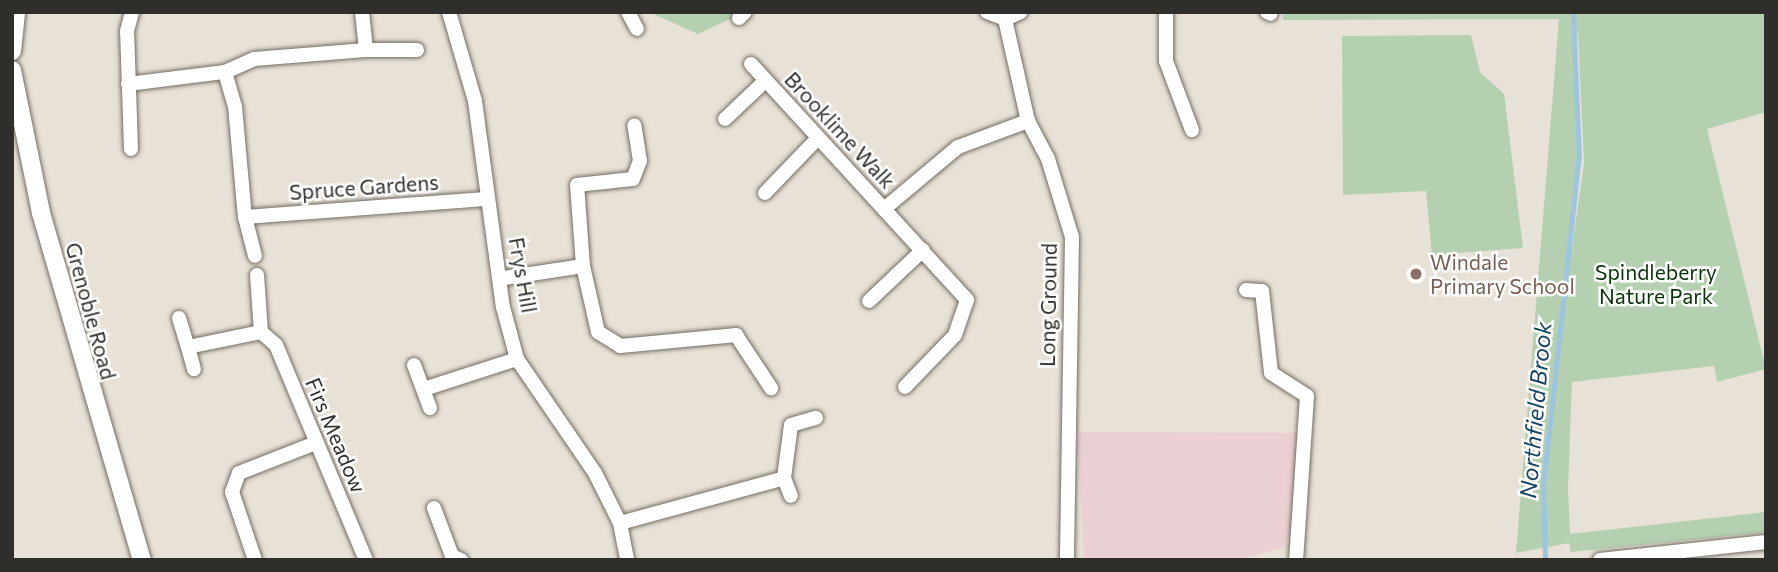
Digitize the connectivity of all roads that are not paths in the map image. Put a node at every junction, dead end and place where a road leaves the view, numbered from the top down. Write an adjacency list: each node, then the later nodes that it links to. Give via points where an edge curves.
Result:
1 (16, 12): 13 (street)
2 (132, 12): 18 (street)
3 (362, 12): 11 (street)
4 (449, 12): 26 (street, Frys Hill, via 475,102)
5 (628, 12): 10 (street)
6 (987, 12): 9 (street)
7 (1021, 12): 9 (street)
8 (1166, 12): 22 (street, via 1166,61)
9 (1005, 19): 20 (street, Long Ground)
10 (637, 29)
11 (366, 50): 12 (street); 16 (street, via 254,59)
12 (417, 50)
13 (12, 51)
14 (751, 64): 17 (street, Brooklime Walk)
15 (12, 70): 54 (street, Grenoble Road, via 41,213)
16 (225, 72): 18 (street); 28 (street, via 235,106 236,169)
17 (765, 80): 19 (street, Brooklime Walk); 23 (street, Brooklime Walk)
18 (128, 83): 24 (street)
19 (725, 119)
20 (1028, 121): 27 (street, via 958,147); 58 (street, Long Ground, via 1048,159 1072,237)
21 (634, 125): 31 (street, via 640,161 633,179 577,185)
22 (1192, 130)
23 (818, 138): 25 (street); 27 (street, Brooklime Walk)
24 (131, 149)
25 (765, 193)
26 (485, 199): 28 (street, Spruce Gardens); 33 (street, Frys Hill)
27 (884, 209): 29 (street, Brooklime Walk)
28 (246, 217): 30 (street)
29 (923, 250): 35 (street); 42 (street, Brooklime Walk, via 970,296 955,335)
30 (255, 256)
31 (583, 266): 33 (street); 43 (street, via 598,332 620,346 736,335)
32 (257, 275): 37 (street)
33 (503, 278): 39 (street, Frys Hill, via 503,307)
34 (1246, 290): 59 (street, via 1262,291 1271,373 1307,396)
35 (869, 301)
36 (179, 318): 38 (street)
37 (261, 332): 38 (street); 47 (street, Firs Meadow, via 276,345)
38 (188, 347): 41 (street)
39 (517, 359): 44 (street); 51 (street, Frys Hill, via 595,473)
40 (414, 365): 44 (street)
41 (194, 369)
42 (905, 387)
43 (771, 388)
44 (424, 389): 45 (street)
45 (430, 408)
46 (816, 418): 48 (street, via 791,425)
47 (316, 443): 55 (street, via 239,473 232,492); 56 (street, Firs Meadow)
48 (784, 478): 49 (street); 51 (street)
49 (791, 496)
50 (434, 508): 53 (street)
51 (620, 523): 57 (street, Frys Hill)
52 (1766, 542): 60 (street)
53 (452, 558)
54 (142, 560)
55 (256, 560)
56 (366, 560)
57 (627, 560)
58 (1067, 560)
59 (1296, 560)
60 (1600, 560)

